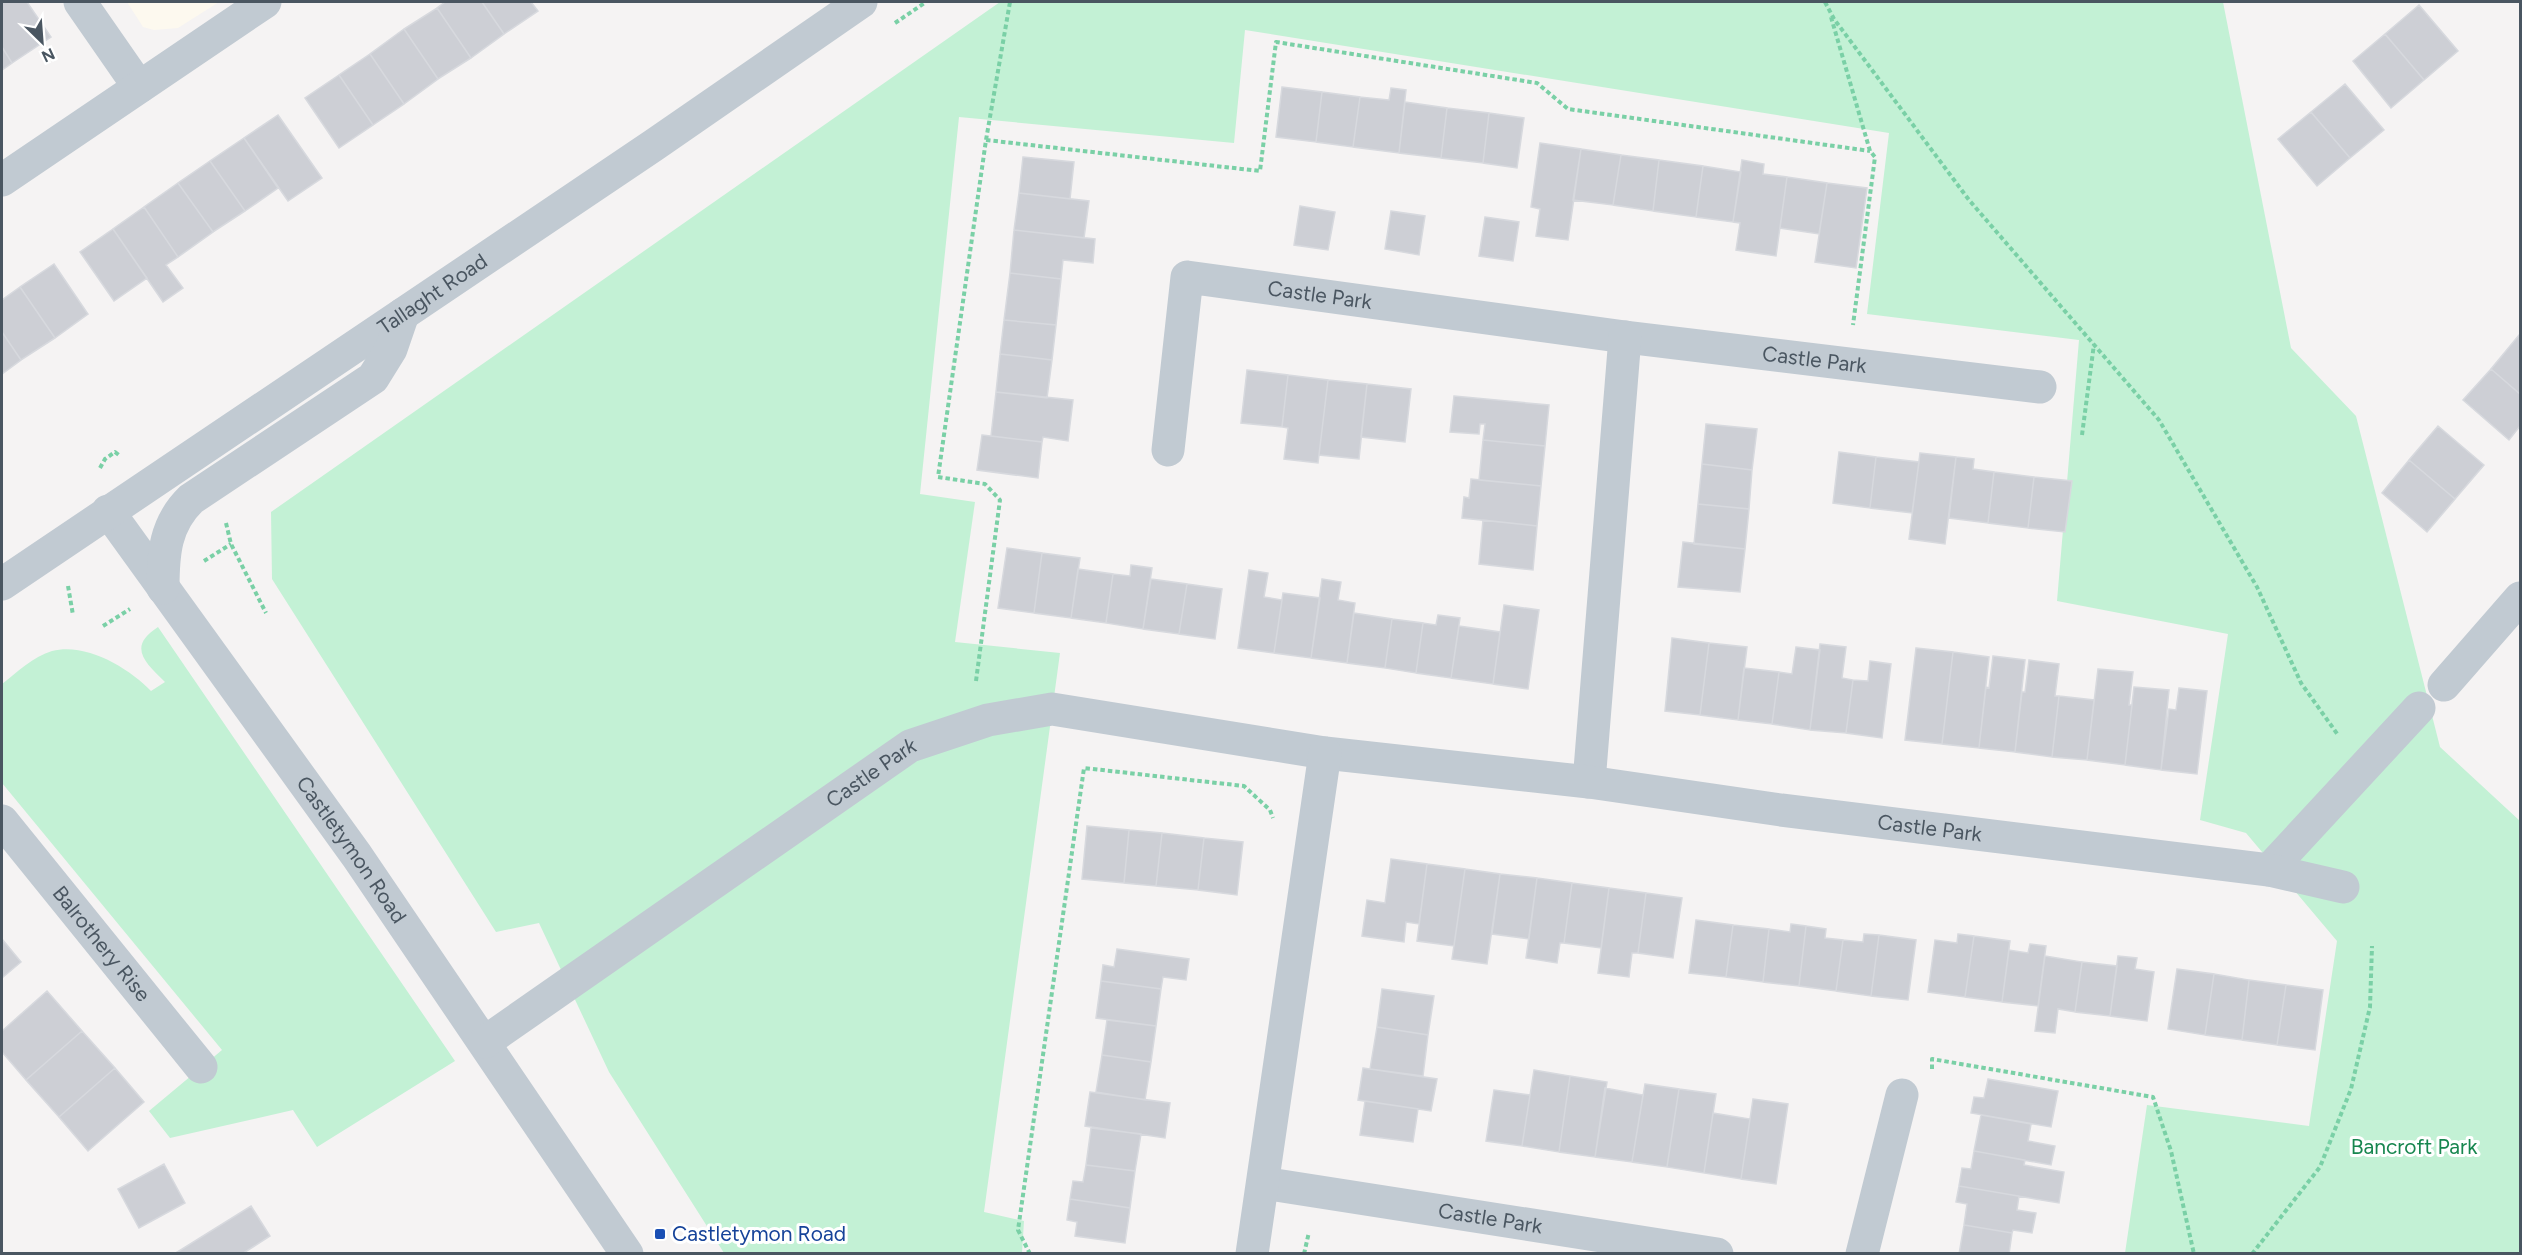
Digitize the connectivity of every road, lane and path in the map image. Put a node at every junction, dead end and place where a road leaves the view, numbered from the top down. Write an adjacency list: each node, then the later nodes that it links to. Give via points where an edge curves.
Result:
1 (80, 2): 7 (street)
2 (265, 2): 7 (street)
3 (861, 2): 11 (street, Tallaght Road)
4 (1010, 2): 8 (path)
5 (1825, 2): 6 (path)
6 (1828, 8): 9 (path); 14 (path, via 1969,200)
7 (139, 87): 10 (street)
8 (986, 140): 9 (path, via 1260,171 1276,42 1537,83 1568,110); 29 (path, via 938,477 985,484 1000,500 976,681)
9 (1870, 151): 12 (path, via 1875,157)
10 (2, 180)
11 (403, 314): 18 (street, Tallaght Road); 24 (street, via 392,349 373,378 180,510 165,543)
12 (1852, 333)
13 (1625, 337): 15 (street, Castle Park); 17 (street, Castle Park, via 1186,276); 34 (street)
14 (2094, 344): 16 (path); 32 (path, via 2159,420 2257,587 2301,683)
15 (2040, 387)
16 (2082, 435)
17 (1168, 450)
18 (108, 510): 23 (street, Tallaght Road); 24 (street, Castletymon Road)
19 (225, 522): 20 (path)
20 (231, 544): 21 (path); 26 (path)
21 (195, 568)
22 (66, 579): 27 (path)
23 (2, 584)
24 (151, 596): 28 (path); 40 (street, Castletymon Road, via 345,839)
25 (2520, 598): 30 (street)
26 (266, 613)
27 (73, 615)
28 (103, 626)
29 (985, 680)
30 (2444, 685)
31 (2419, 708): 37 (street)
32 (2338, 735)
33 (1325, 753): 34 (street, Castle Park); 40 (street, Castle Park, via 1052,709 988,720 910,746); 44 (street)
34 (1589, 782): 37 (street, Castle Park, via 1781,810)
35 (2, 820): 42 (street, Balrothery Rise)
36 (1277, 828): 46 (path, via 1270,810 1244,786 1084,768 1018,1230)
37 (2269, 870): 38 (street, Castle Park)
38 (2343, 887)
39 (2372, 946): 51 (path, via 2370,1007 2351,1089 2320,1167)
40 (485, 1042): 45 (street, Castletymon Road)
41 (1932, 1059): 50 (path, via 2153,1097 2171,1151)
42 (201, 1067)
43 (1902, 1095): 49 (street)
44 (1263, 1183): 47 (street); 48 (street, Castle Park)
45 (627, 1254)
46 (1030, 1254)
47 (1252, 1254)
48 (1717, 1254)
49 (1862, 1254)
50 (2194, 1254)
51 (2252, 1254)

